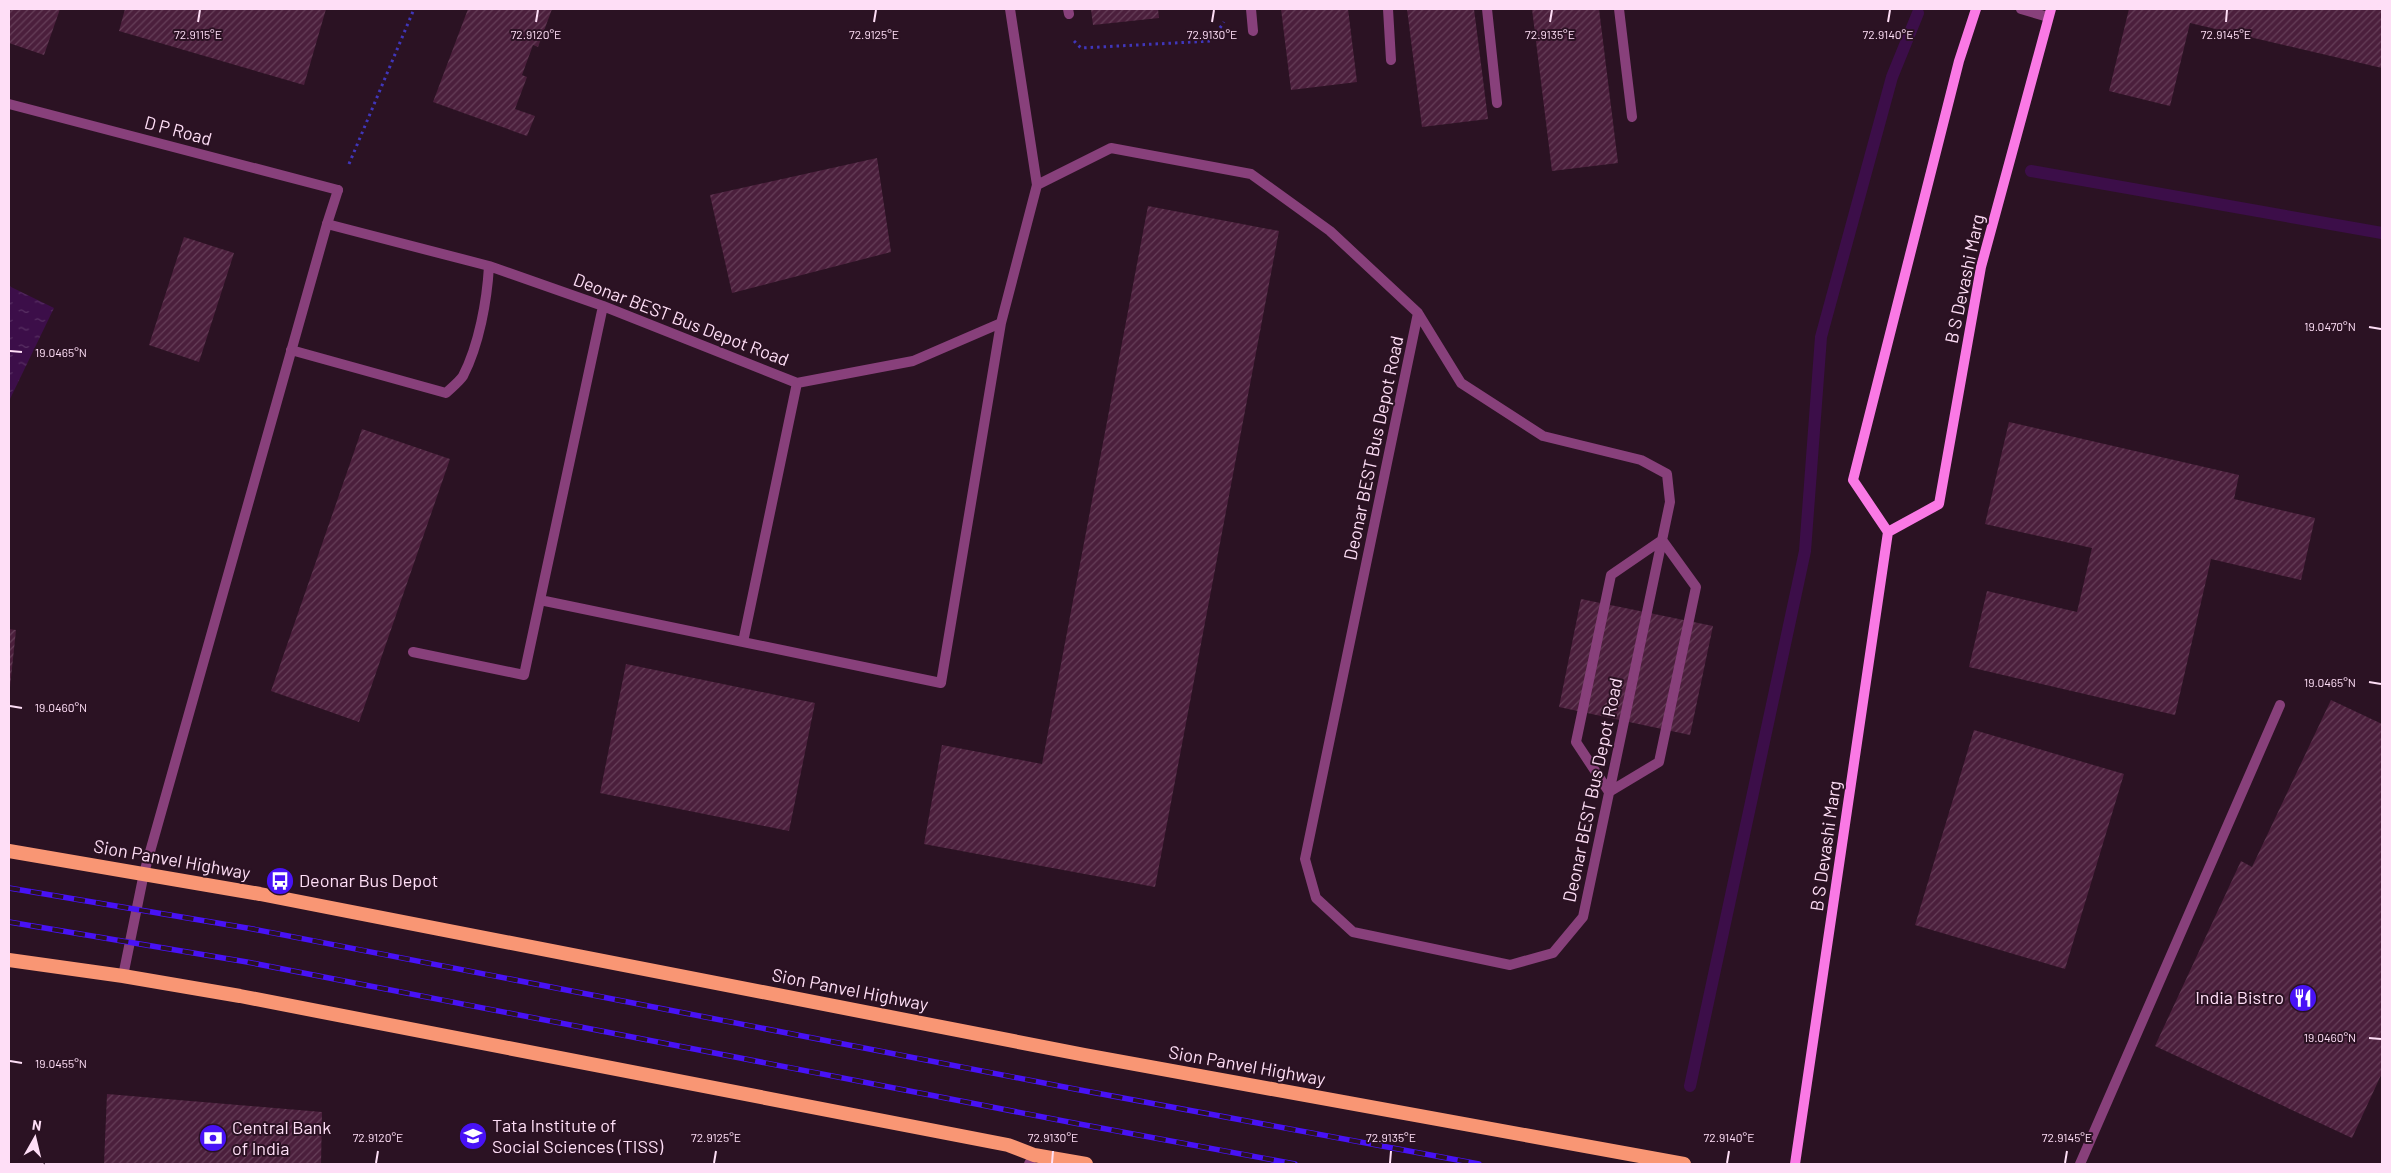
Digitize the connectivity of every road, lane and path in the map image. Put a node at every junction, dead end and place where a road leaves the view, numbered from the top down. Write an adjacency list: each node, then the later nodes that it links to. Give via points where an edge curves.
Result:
1 (414, 9): 18 (path)
2 (1010, 9): 17 (street)
3 (1251, 9): 12 (street)
4 (1388, 9): 13 (street)
5 (1487, 9): 14 (street)
6 (1619, 9): 16 (street)
7 (1976, 9): 26 (main road, via 1959,61 1853,480)
8 (2021, 9): 10 (street)
9 (1068, 11): 11 (path, via 1071,38 1081,48 1211,41)
10 (2050, 13): 26 (main road, B S Devashi Marg, via 1980,267 1939,504)
11 (1228, 17)
12 (1253, 31)
13 (1390, 60)
14 (1497, 103)
15 (9, 104): 18 (street, D P Road)
16 (1632, 117)
17 (1037, 185): 22 (street, Deonar BEST Bus Depot Road, via 1111,148 1251,174 1330,231); 23 (street)
18 (338, 190): 19 (street)
19 (327, 224): 20 (street, Deonar BEST Bus Depot Road); 24 (street)
20 (488, 266): 21 (street, Deonar BEST Bus Depot Road); 24 (street, via 487,296 479,329 462,377 446,393)
21 (603, 306): 25 (street, Deonar BEST Bus Depot Road); 28 (street)
22 (1418, 314): 27 (street, Deonar BEST Bus Depot Road, via 1461,383 1535,431 1543,436 1641,460 1667,474 1670,502); 32 (street, Deonar BEST Bus Depot Road, via 1305,859 1316,898 1352,932 1510,964 1553,953 1583,917)
23 (1002, 323): 25 (street, Deonar BEST Bus Depot Road, via 913,361); 29 (street, via 941,683)
24 (291, 350): 34 (street)
25 (797, 382): 29 (street)
26 (1888, 532): 40 (main road, B S Devashi Marg)
27 (1662, 540): 32 (street, Deonar BEST Bus Depot Road); 32 (street, via 1612,575 1576,742); 32 (street, via 1696,587 1660,762)
28 (540, 600): 29 (street); 30 (street, via 524,675)
29 (743, 642)
30 (413, 652)
31 (2280, 705): 41 (street)
32 (1609, 792)
33 (9, 851): 34 (highway, Sion Panvel Highway)
34 (144, 873): 36 (street); 39 (highway, Sion Panvel Highway, via 1095,1057)
35 (9, 960): 36 (highway)
36 (123, 976): 37 (highway, via 1008,1145)
37 (1032, 1160): 38 (highway)
38 (1086, 1164)
39 (1684, 1164)
40 (1795, 1164)
41 (2080, 1164)

